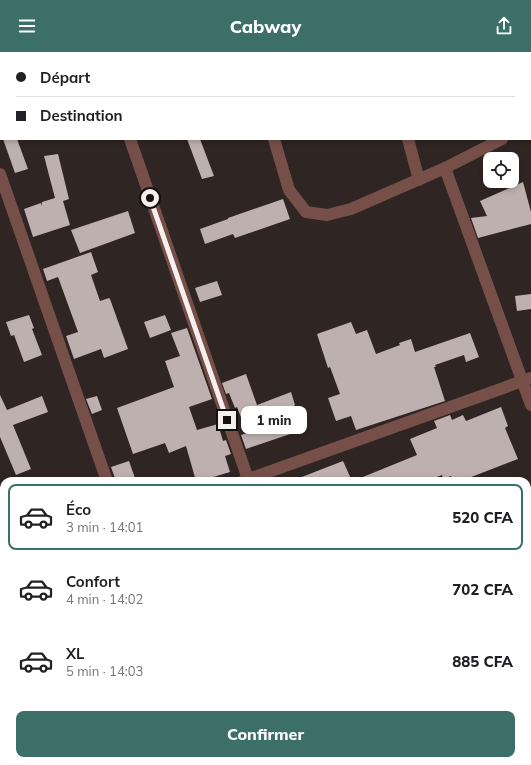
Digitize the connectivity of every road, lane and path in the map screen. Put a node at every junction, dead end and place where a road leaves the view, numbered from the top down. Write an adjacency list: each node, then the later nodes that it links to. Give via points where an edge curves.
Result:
1 (130, 140): 12 (street)
2 (274, 140): 7 (street, via 289,190 306,212 327,214 351,209)
3 (408, 140): 7 (street)
4 (500, 140): 5 (street)
5 (445, 168): 7 (street); 9 (street)
6 (0, 174): 8 (street)
7 (419, 180)
8 (5, 208): 11 (street)
9 (527, 380): 10 (street); 13 (street)
10 (531, 404)
11 (106, 477)
12 (244, 477)
13 (253, 477)

